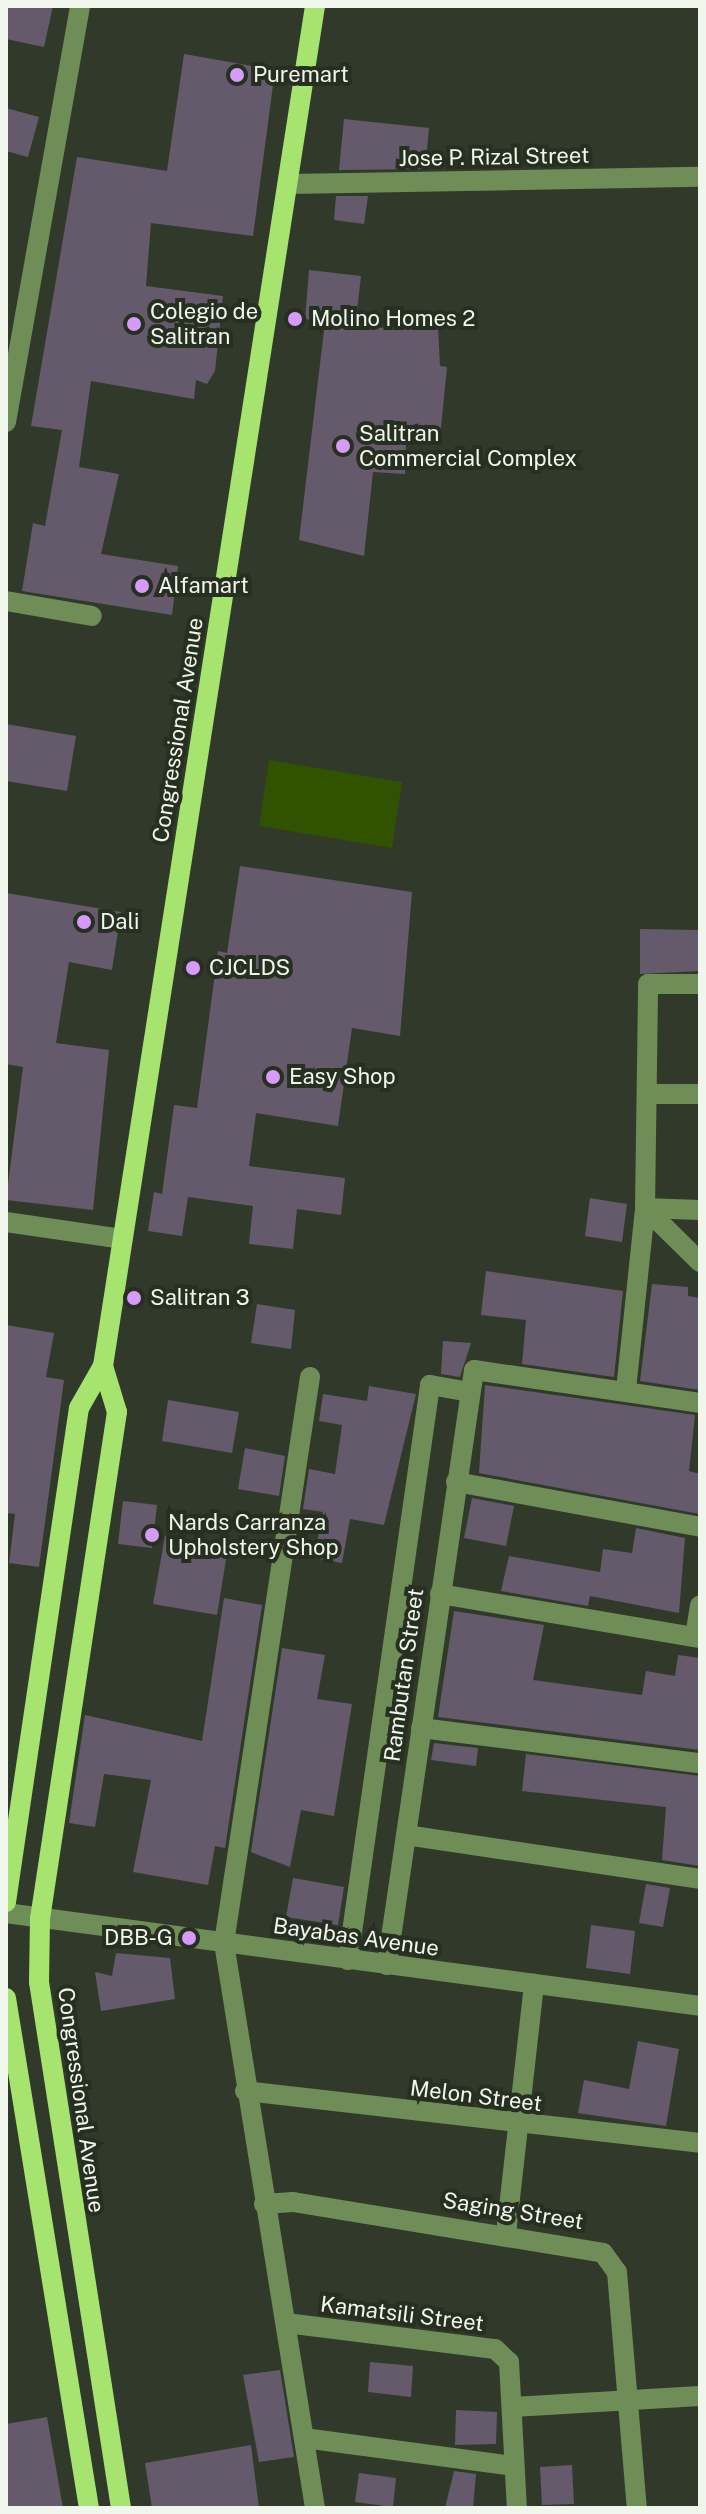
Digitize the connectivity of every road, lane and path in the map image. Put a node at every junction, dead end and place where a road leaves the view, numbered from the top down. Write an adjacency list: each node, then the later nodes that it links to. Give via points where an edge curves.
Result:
1 (80, 6): 5 (street)
2 (315, 6): 4 (main road, Congressional Avenue)
3 (700, 177): 4 (street, Jose P. Rizal Street)
4 (289, 184): 14 (main road, Congressional Avenue)
5 (6, 422)
6 (6, 601): 7 (street)
7 (92, 616)
8 (700, 984): 9 (street, via 648,984)
9 (650, 1094): 10 (street); 11 (street)
10 (700, 1094)
11 (645, 1208): 12 (street); 15 (street); 18 (street)
12 (700, 1210)
13 (6, 1222): 14 (street)
14 (122, 1239): 16 (main road, Congressional Avenue)
15 (700, 1262)
16 (103, 1366): 30 (main road, Congressional Avenue, via 79,1408); 32 (main road, Congressional Avenue, via 117,1412)
17 (310, 1377): 33 (street)
18 (626, 1390): 19 (street, via 474,1370); 20 (street)
19 (468, 1392): 21 (street, Rambutan Street); 34 (street, via 430,1385)
20 (700, 1403)
21 (456, 1482): 22 (street); 23 (street, Rambutan Street)
22 (700, 1527)
23 (440, 1594): 25 (street); 26 (street, Rambutan Street)
24 (700, 1605): 25 (street)
25 (698, 1637)
26 (421, 1728): 27 (street); 28 (street, Rambutan Street)
27 (700, 1763)
28 (406, 1835): 29 (street); 35 (street, Rambutan Street)
29 (700, 1879)
30 (6, 1902)
31 (6, 1913): 32 (street, Bayabas Avenue)
32 (40, 1919): 33 (street, Bayabas Avenue); 51 (main road, Congressional Avenue, via 42,2018)
33 (224, 1943): 34 (street, Bayabas Avenue); 39 (street)
34 (348, 1960): 35 (street, Bayabas Avenue)
35 (387, 1965): 36 (street, Bayabas Avenue)
36 (534, 1984): 38 (street, Bayabas Avenue); 40 (street)
37 (6, 1998): 50 (main road)
38 (700, 2006)
39 (245, 2091): 40 (street, Melon Street); 42 (street)
40 (522, 2126): 41 (street, Melon Street); 43 (street)
41 (700, 2143)
42 (264, 2204): 43 (street, Saging Street, via 293,2202); 44 (street)
43 (506, 2234): 46 (street, Saging Street, via 603,2253 617,2272)
44 (286, 2323): 47 (street, Kamatsili Street, via 495,2349 509,2362); 48 (street)
45 (700, 2396): 46 (street)
46 (632, 2399): 47 (street); 54 (street, Saging Street)
47 (513, 2407): 49 (street, Kamatsili Street)
48 (304, 2438): 49 (street); 52 (street)
49 (514, 2466): 53 (street, Kamatsili Street)
50 (89, 2508)
51 (121, 2508)
52 (315, 2508)
53 (517, 2508)
54 (637, 2508)

